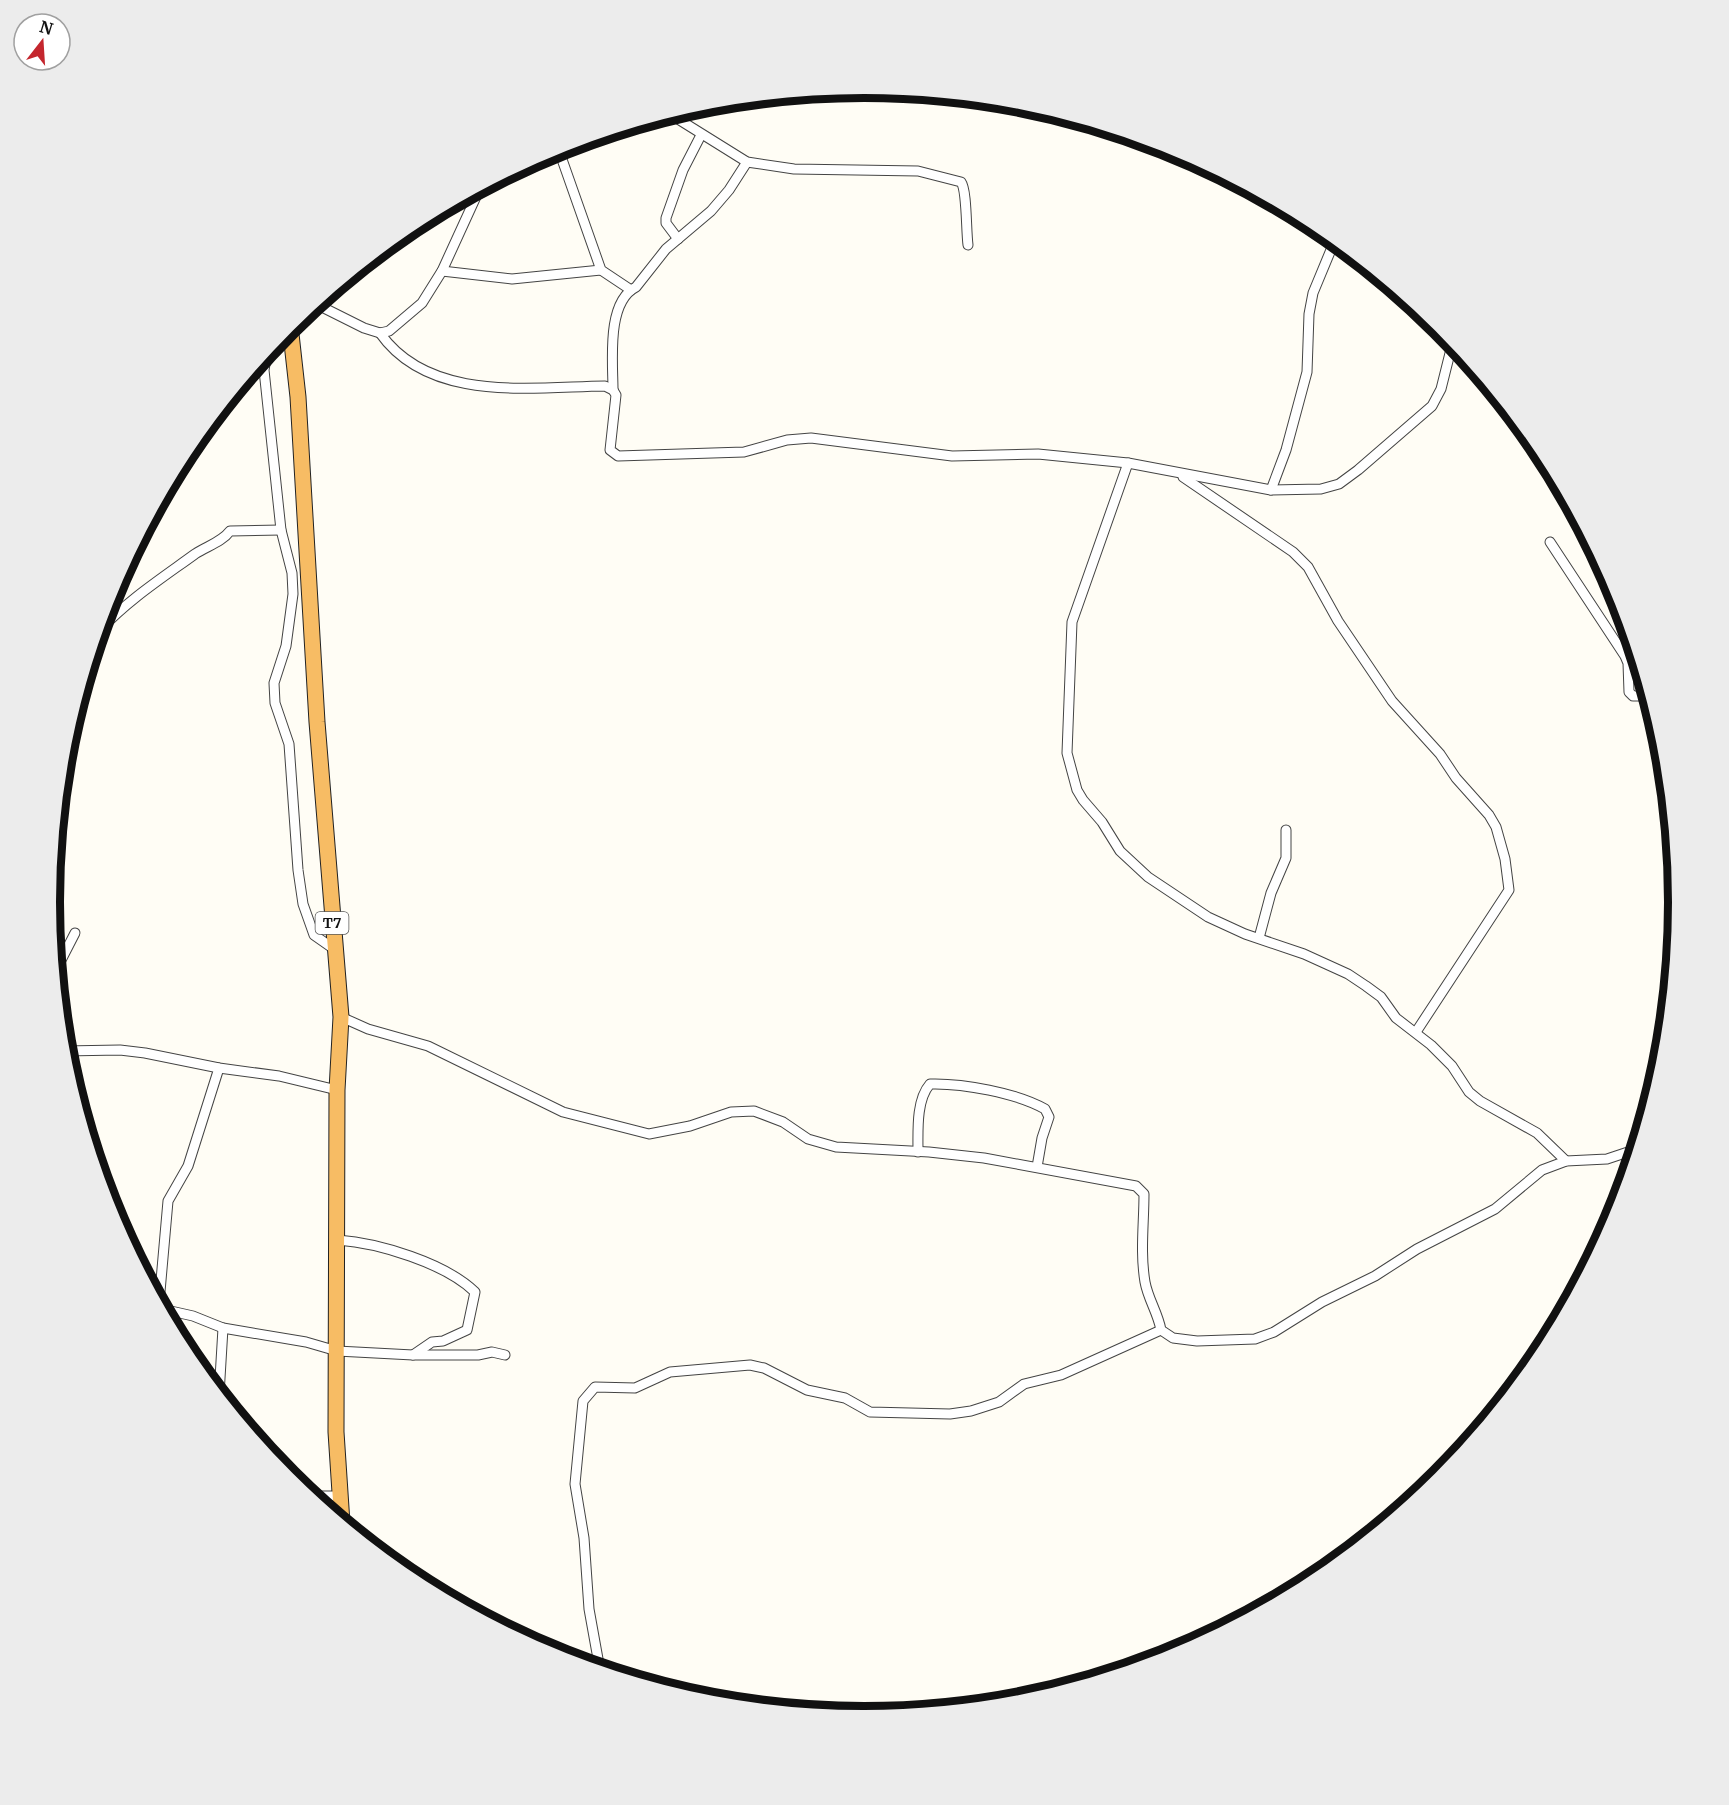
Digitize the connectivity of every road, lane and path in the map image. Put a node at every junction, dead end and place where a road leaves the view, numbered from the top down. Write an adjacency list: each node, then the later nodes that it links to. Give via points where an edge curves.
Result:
1 (679, 120): 2 (street)
2 (701, 135): 4 (street); 6 (street, via 666,218)
3 (561, 157): 9 (street)
4 (747, 162): 6 (street, via 711,211); 7 (street, via 794,170 918,171 962,182 967,192 964,214)
5 (475, 199): 10 (street)
6 (678, 239): 11 (street)
7 (968, 245)
8 (1332, 248): 20 (street, via 1313,293 1307,372)
9 (601, 270): 10 (street, via 512,279); 11 (street)
10 (441, 271): 13 (street, via 422,303 389,331)
11 (631, 290): 17 (street, via 619,309 612,332)
12 (324, 308): 13 (street)
13 (380, 333): 17 (street, via 388,345 413,365 466,385 605,386)
14 (292, 339): 30 (highway, T7)
15 (1450, 352): 20 (street, via 1441,389 1432,406 1358,470 1339,484 1321,489)
16 (264, 367): 21 (street)
17 (613, 390): 18 (street, via 616,395 610,450 618,456 744,453 788,440 811,438 952,456 1038,454)
18 (1128, 463): 19 (street); 29 (street, via 1072,622 1067,753 1072,776 1083,800 1128,860 1208,917)
19 (1178, 474): 20 (street); 33 (street, via 1303,561 1383,688 1496,827 1509,890)
20 (1271, 490)
21 (281, 530): 24 (street, via 230,531); 30 (street, via 293,594 286,646 274,683 274,703 290,744 297,870 303,904 314,935)
22 (1550, 542): 26 (street, via 1625,656 1629,692)
23 (117, 606): 24 (street)
24 (120, 608): 25 (street)
25 (114, 615)
26 (1642, 696)
27 (1286, 830): 29 (street, via 1286,858 1271,893)
28 (75, 933): 31 (street)
29 (1259, 938): 33 (street, via 1348,974 1381,997 1396,1018)
30 (334, 949): 32 (highway, T7)
31 (62, 958)
32 (341, 1017): 36 (highway, T7); 37 (street, via 428,1046 563,1112 596,1122 649,1134 731,1112 754,1111 768,1114 818,1143)
33 (1416, 1032): 39 (street, via 1452,1066 1480,1101 1537,1133)
34 (74, 1051): 35 (street, via 120,1050)
35 (219, 1068): 36 (street, via 279,1076); 42 (street, via 188,1166 168,1201)
36 (337, 1090): 41 (highway, T7)
37 (918, 1152): 40 (street); 40 (street, via 919,1117 927,1088 930,1084 960,1085 1020,1098 1045,1109 1049,1117)
38 (1629, 1152): 39 (street, via 1607,1159)
39 (1566, 1161): 45 (street, via 1542,1170 1495,1209 1274,1332 1255,1339 1197,1341 1173,1338)
40 (1037, 1167): 45 (street, via 1141,1189 1144,1279)
41 (338, 1240): 46 (highway, T7); 47 (street, via 411,1257 460,1280 475,1292 467,1330 432,1342)
42 (160, 1290)
43 (172, 1311): 44 (street)
44 (224, 1328): 46 (street); 49 (street)
45 (1161, 1330): 53 (street, via 1061,1375 1024,1384 999,1402 950,1414 870,1412 845,1398 807,1390 750,1365 670,1372 639,1387 590,1390 583,1401 575,1484)
46 (337, 1351): 47 (street); 51 (highway, T7)
47 (413, 1355): 48 (street)
48 (505, 1355)
49 (220, 1383)
50 (322, 1496): 51 (street)
51 (340, 1496): 52 (highway, T7)
52 (341, 1513)
53 (598, 1661)

